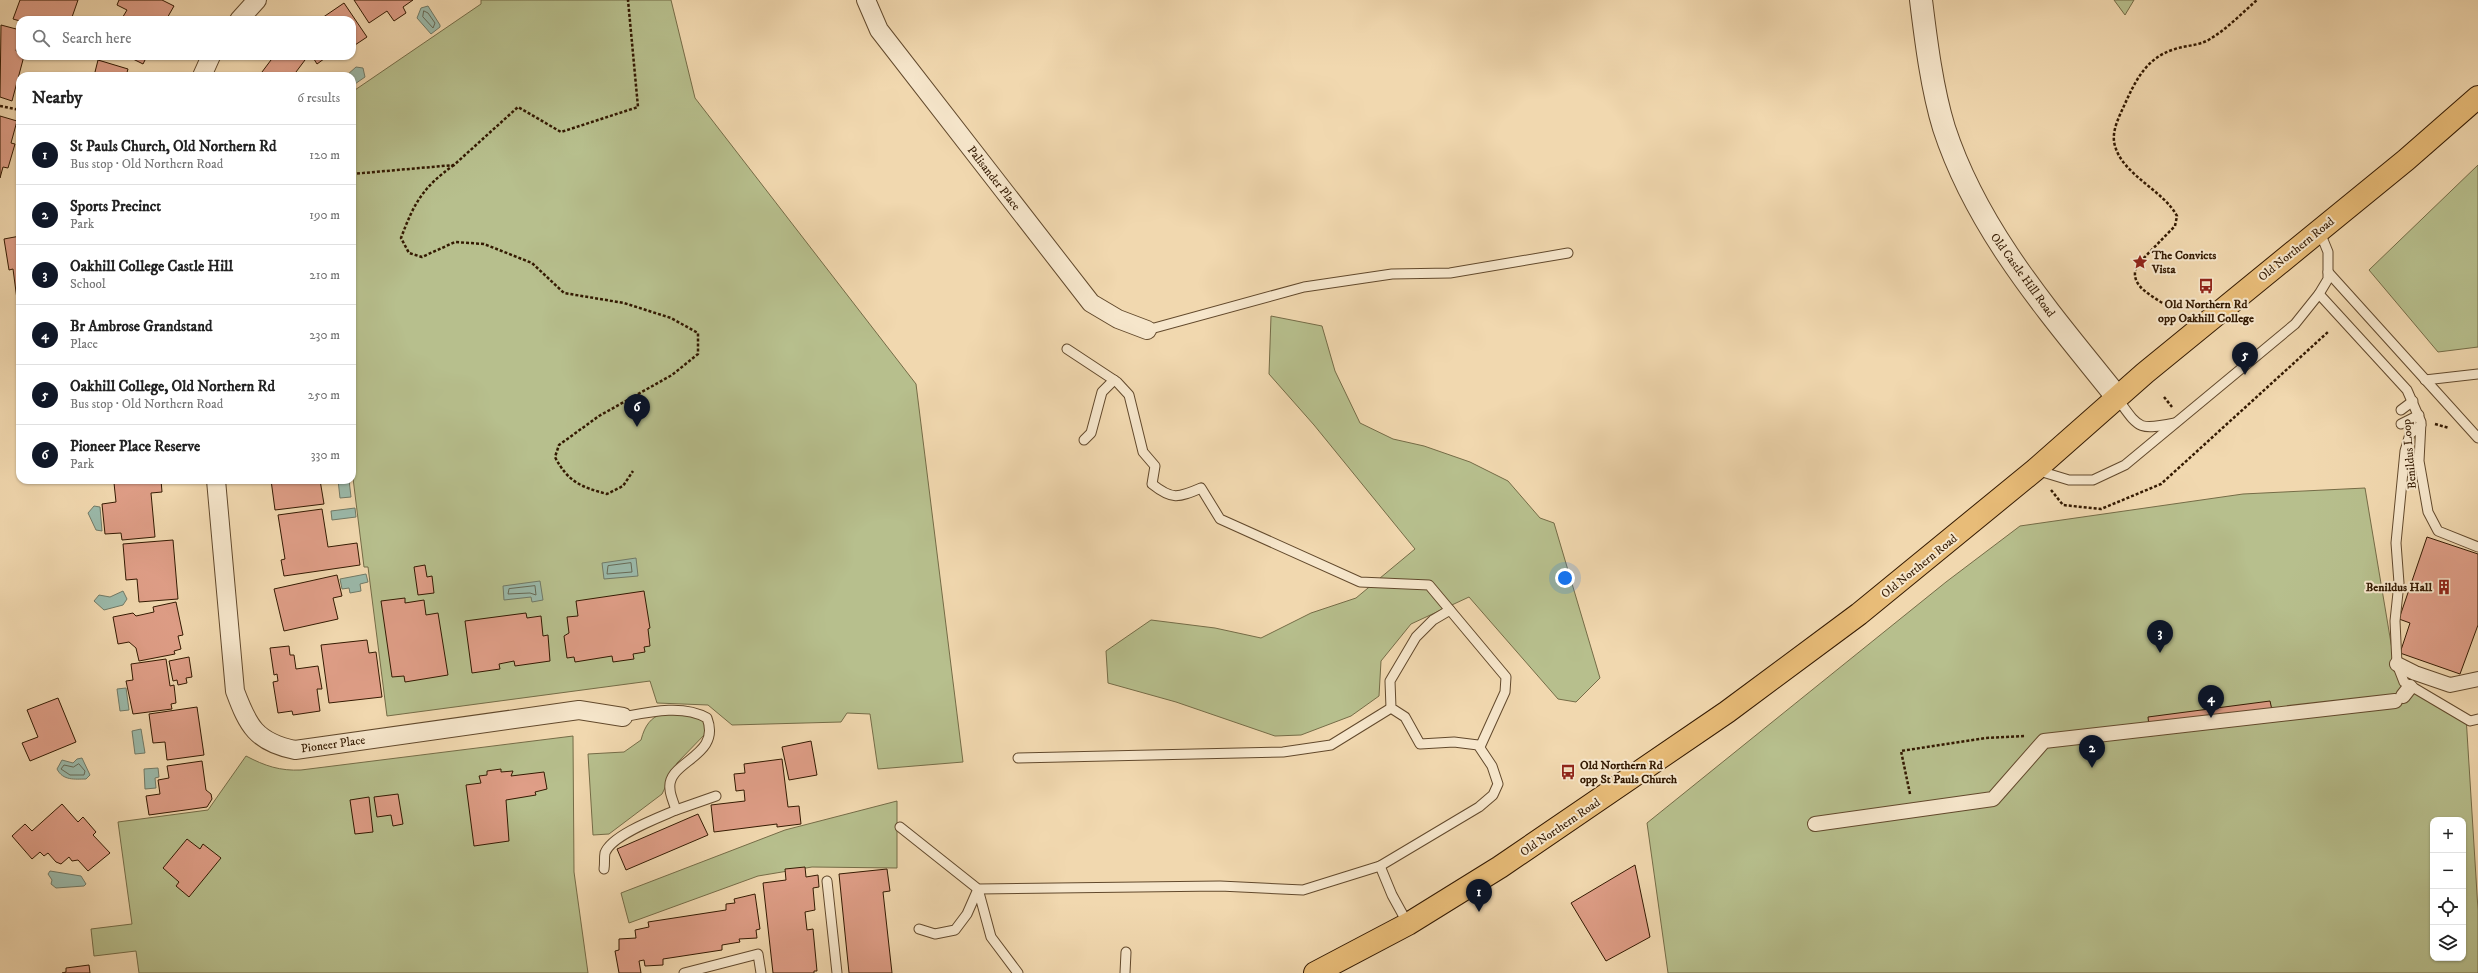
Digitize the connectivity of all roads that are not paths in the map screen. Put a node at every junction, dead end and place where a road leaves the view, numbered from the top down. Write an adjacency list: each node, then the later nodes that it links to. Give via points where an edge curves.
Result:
1 (257, 0): 4 (street)
2 (866, 0): 12 (street, Palisander Place, via 879,30 1091,303 1118,319)
3 (1920, 0): 17 (street, Old Castle Hill Road, via 1944,126 1974,200 2009,259)
4 (243, 16)
5 (209, 60): 6 (street)
6 (204, 72)
7 (2478, 97): 8 (main road, Old Northern Road, via 2406,160)
8 (2319, 230): 10 (lane, via 2328,252); 17 (main road, Old Northern Road)
9 (1568, 253): 12 (lane, via 1450,273 1392,274 1304,287)
10 (2328, 272): 11 (lane, via 2328,279); 16 (lane)
11 (2319, 294): 18 (lane, Benildus Loop, via 2407,390); 21 (lane, via 2295,324)
12 (1147, 330)
13 (1066, 348): 15 (lane)
14 (2478, 374): 16 (lane)
15 (1114, 380): 25 (lane, via 1102,392 1091,433); 29 (lane, via 1128,395 1144,452 1155,466 1152,484 1166,495 1176,496 1201,488 1220,519 1360,582 1429,585)
16 (2425, 380): 24 (lane)
17 (2117, 397): 21 (lane, via 2136,424 2145,428); 26 (main road, Old Northern Road)
18 (2413, 401): 19 (lane); 20 (lane, Benildus Loop)
19 (2401, 410)
20 (2419, 415): 22 (lane, Benildus Loop); 23 (lane)
21 (2177, 423): 26 (lane, via 2125,465 2092,480 2069,480)
22 (2426, 423): 28 (lane, Benildus Loop, via 2419,461 2428,512 2438,531); 30 (lane, via 2410,434 2405,451 2396,543 2399,583 2395,621)
23 (2401, 424)
24 (2478, 438)
25 (1084, 440)
26 (2035, 470): 46 (main road, Old Northern Road, via 1865,609 1727,712 1500,867)
27 (216, 484): 34 (street, Pioneer Place, via 236,691 245,719 258,736 277,746 295,750 579,710)
28 (2478, 547)
29 (1450, 610): 33 (lane, via 1434,620 1416,637 1390,681); 36 (lane, via 1506,677 1505,692)
30 (2397, 664): 31 (street, via 2450,685); 32 (lane, via 2404,682)
31 (2478, 679)
32 (2402, 695): 35 (lane, via 2470,722); 40 (street, via 2044,741 1993,799)
33 (1391, 708): 36 (lane, via 1405,717 1420,744 1454,742); 37 (lane, via 1331,745 1282,752)
34 (623, 717): 39 (lane, via 659,710 698,713 707,718 711,733 709,740 671,781 670,789)
35 (2478, 720)
36 (1480, 747): 42 (lane, via 1492,766 1498,784 1493,795 1479,807)
37 (1018, 758)
38 (716, 796): 39 (lane)
39 (676, 810): 43 (lane, via 631,830 613,844 606,852)
40 (1815, 824)
41 (900, 827): 45 (lane)
42 (1380, 866): 45 (lane, via 1303,890 1220,886); 46 (lane)
43 (604, 869)
44 (827, 881): 51 (lane)
45 (978, 889): 47 (lane, via 967,914 955,930 935,934); 52 (lane, via 991,936)
46 (1408, 924): 54 (main road, Old Northern Road)
47 (919, 929)
48 (1126, 952): 53 (lane)
49 (684, 973): 50 (lane, via 758,954)
50 (761, 973)
51 (837, 973)
52 (1018, 973)
53 (1125, 973)
54 (1315, 973)

